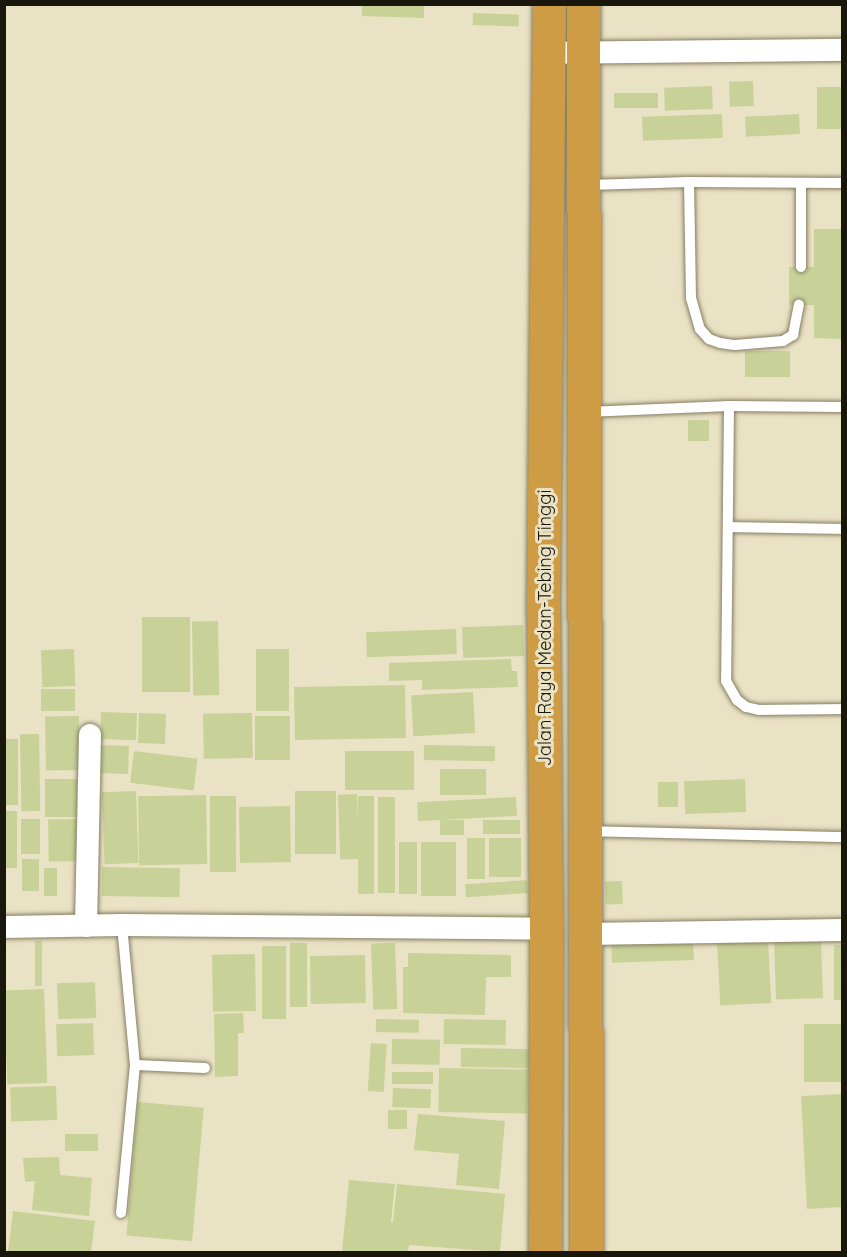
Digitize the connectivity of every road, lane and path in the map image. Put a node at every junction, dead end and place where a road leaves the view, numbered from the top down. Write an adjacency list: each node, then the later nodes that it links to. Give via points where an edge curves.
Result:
1 (549, 4): 5 (highway, Jalan Raya Medan-Tebing Tinggi)
2 (583, 4): 4 (highway)
3 (843, 50): 4 (street)
4 (583, 52): 5 (street); 9 (highway)
5 (549, 53): 12 (highway, Jalan Raya Medan-Tebing Tinggi)
6 (689, 182): 7 (lane); 9 (lane); 13 (lane, via 691,298 700,329 709,339 720,343 783,341 793,334)
7 (801, 183): 8 (lane); 10 (lane)
8 (843, 183)
9 (584, 185): 11 (highway)
10 (801, 267)
11 (585, 285): 12 (highway); 16 (highway)
12 (546, 286): 26 (highway, Jalan Raya Medan-Tebing Tinggi, via 543,620)
13 (799, 305)
14 (729, 406): 15 (lane); 16 (lane); 17 (lane)
15 (843, 407)
16 (583, 412): 21 (highway)
17 (729, 527): 18 (lane); 19 (lane, via 725,670 730,692 746,707 759,710)
18 (843, 529)
19 (843, 709)
20 (90, 735): 24 (street)
21 (585, 831): 22 (lane); 28 (highway)
22 (843, 837)
23 (122, 925): 24 (street); 26 (street); 29 (lane)
24 (86, 926): 25 (street)
25 (4, 927)
26 (546, 929): 32 (highway, Jalan Raya Medan-Tebing Tinggi)
27 (843, 930): 28 (street)
28 (585, 934): 33 (highway)
29 (135, 1065): 30 (lane); 31 (lane)
30 (206, 1068)
31 (121, 1213)
32 (545, 1252)
33 (586, 1252)

